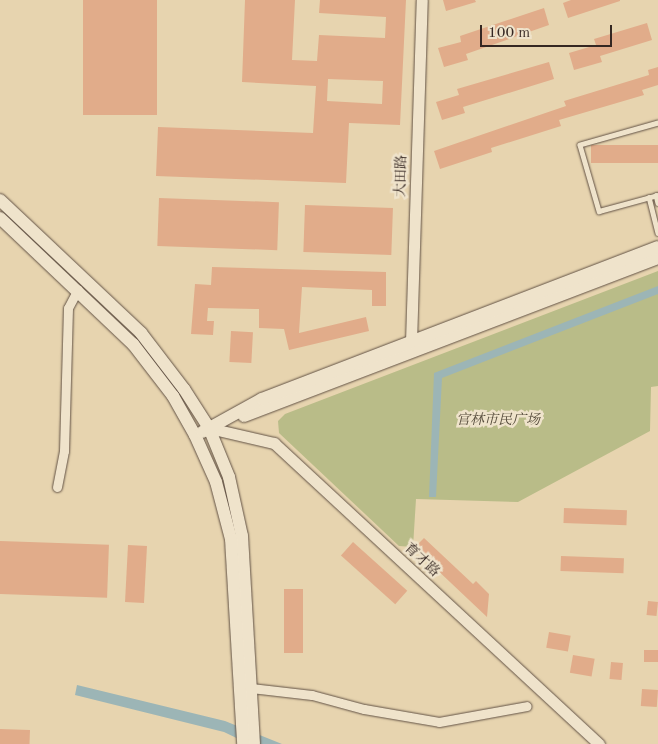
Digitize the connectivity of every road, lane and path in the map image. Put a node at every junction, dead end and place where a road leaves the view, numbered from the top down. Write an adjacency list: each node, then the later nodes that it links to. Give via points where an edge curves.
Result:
1 (422, 0): 12 (street, 大田路)
2 (658, 123): 4 (lane, via 580,145 599,211)
3 (657, 195): 4 (lane); 6 (lane)
4 (649, 197): 8 (lane)
5 (0, 200): 13 (main road, via 141,333)
6 (658, 203)
7 (0, 218): 11 (main road)
8 (658, 233)
9 (658, 247): 12 (main road)
10 (658, 258): 12 (main road)
11 (78, 289): 14 (main road, via 133,344 173,396); 15 (street, via 68,308 64,451)
12 (412, 347): 13 (main road, via 262,399)
13 (209, 428): 14 (main road); 16 (main road, via 229,477 242,536); 20 (street, 育才路, via 274,443)
14 (195, 435): 18 (main road, via 216,482 231,539)
15 (57, 487)
16 (251, 688): 17 (street, via 312,695 364,709 440,722); 19 (main road)
17 (527, 706)
18 (243, 744)
19 (254, 744)
20 (599, 744)

